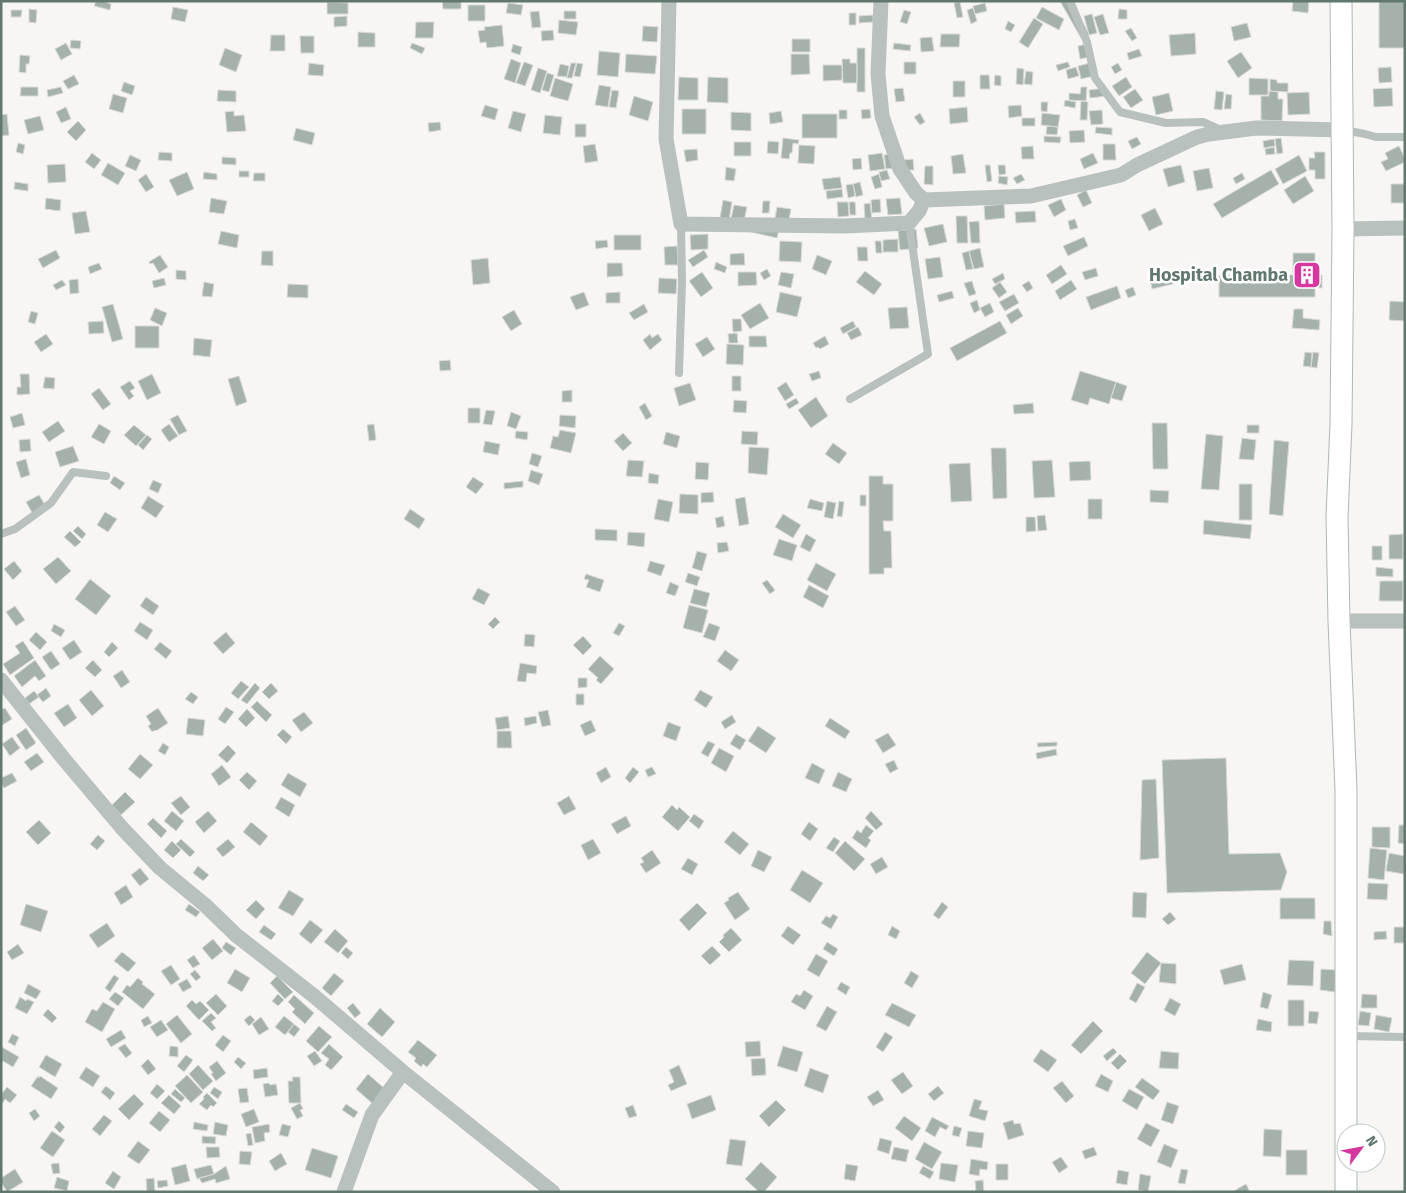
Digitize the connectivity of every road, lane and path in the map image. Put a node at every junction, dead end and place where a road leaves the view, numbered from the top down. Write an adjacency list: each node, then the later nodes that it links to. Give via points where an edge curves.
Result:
1 (669, 1): 10 (street, via 666,139)
2 (881, 1): 8 (street, via 878,74 882,116 900,169)
3 (1070, 1): 6 (lane, via 1087,42 1095,78 1120,112 1166,123 1203,122)
4 (1341, 1): 5 (main road)
5 (1342, 130): 6 (street, via 1256,128); 7 (lane, via 1376,137); 12 (main road)
6 (1226, 132): 8 (street, via 1197,137 1121,175 1031,196)
7 (1405, 137)
8 (924, 200): 9 (street)
9 (909, 223): 10 (street, via 845,226); 14 (lane, via 928,354)
10 (681, 224): 13 (lane)
11 (1405, 228): 12 (street)
12 (1343, 229): 17 (main road, via 1337,517)
13 (679, 373)
14 (850, 399)
15 (106, 476): 16 (lane, via 73,472 51,503)
16 (1, 534)
17 (1339, 620): 18 (street); 20 (main road, via 1346,790)
18 (1405, 621)
19 (1, 680): 22 (street, via 122,828 160,868)
20 (1346, 1036): 21 (lane); 25 (main road)
21 (1405, 1037)
22 (403, 1072): 23 (street, via 372,1115); 24 (street)
23 (344, 1192)
24 (553, 1192)
25 (1346, 1192)

